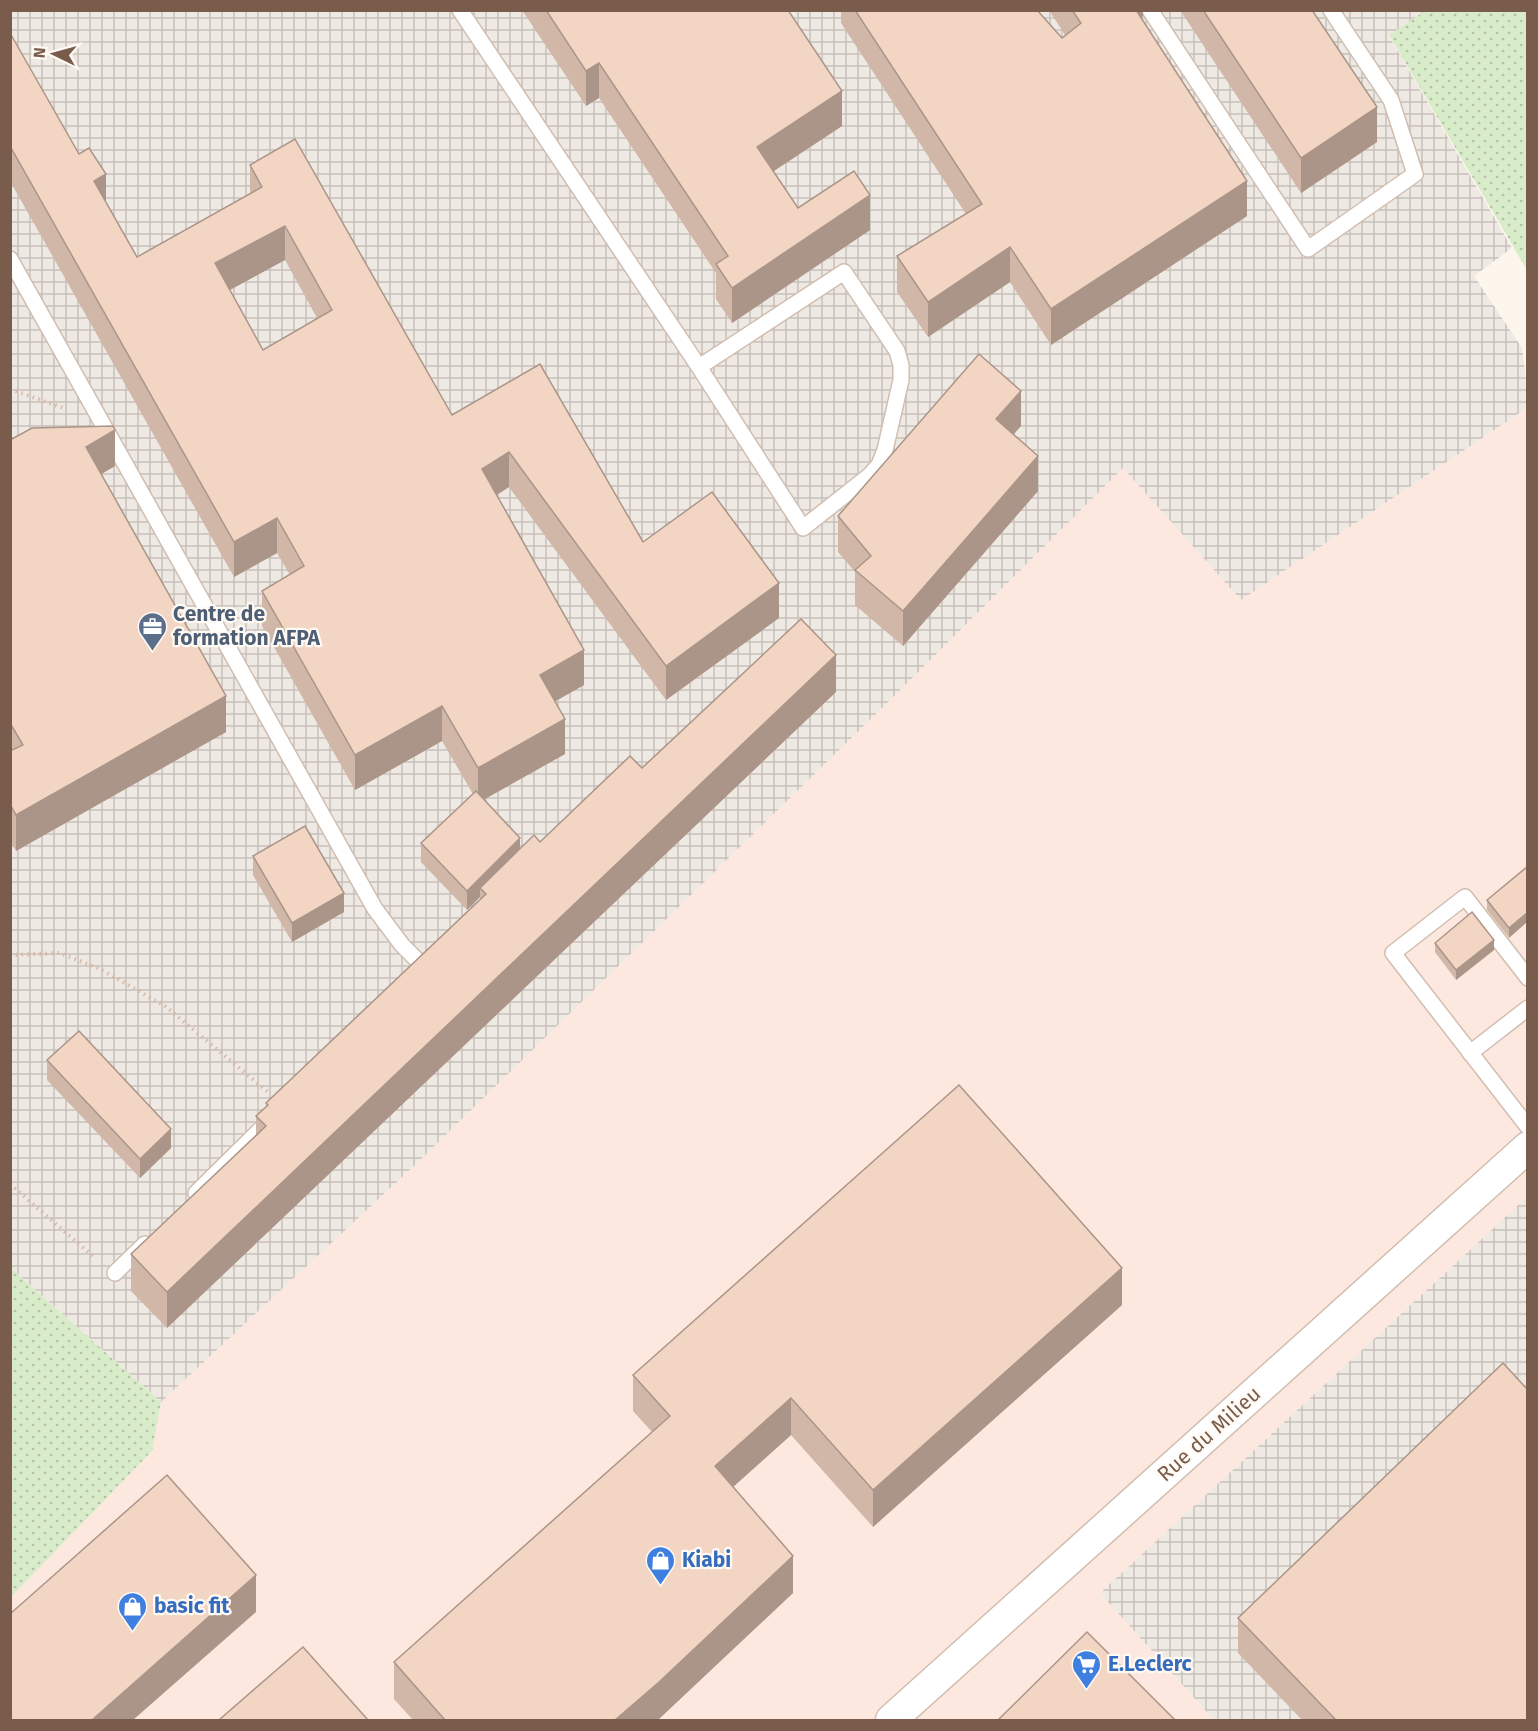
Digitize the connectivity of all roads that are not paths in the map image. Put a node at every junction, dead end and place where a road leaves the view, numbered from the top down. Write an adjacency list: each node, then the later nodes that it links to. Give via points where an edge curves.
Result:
1 (460, 10): 5 (lane)
2 (1150, 10): 3 (lane, via 1308,249 1415,174 1391,100)
3 (1331, 10)
4 (10, 259): 6 (lane, via 375,909)
5 (699, 367): 5 (lane, via 803,528 879,465 898,399 902,365 897,351 844,272)
6 (424, 966)
7 (1527, 978): 9 (lane, via 1465,897 1393,953)
8 (1527, 1008): 9 (lane)
9 (1470, 1053): 11 (lane)
10 (284, 1106): 13 (lane)
11 (1527, 1127)
12 (1524, 1158): 16 (street, Rue du Milieu)
13 (183, 1206)
14 (157, 1231): 15 (lane)
15 (115, 1273)
16 (891, 1720)

